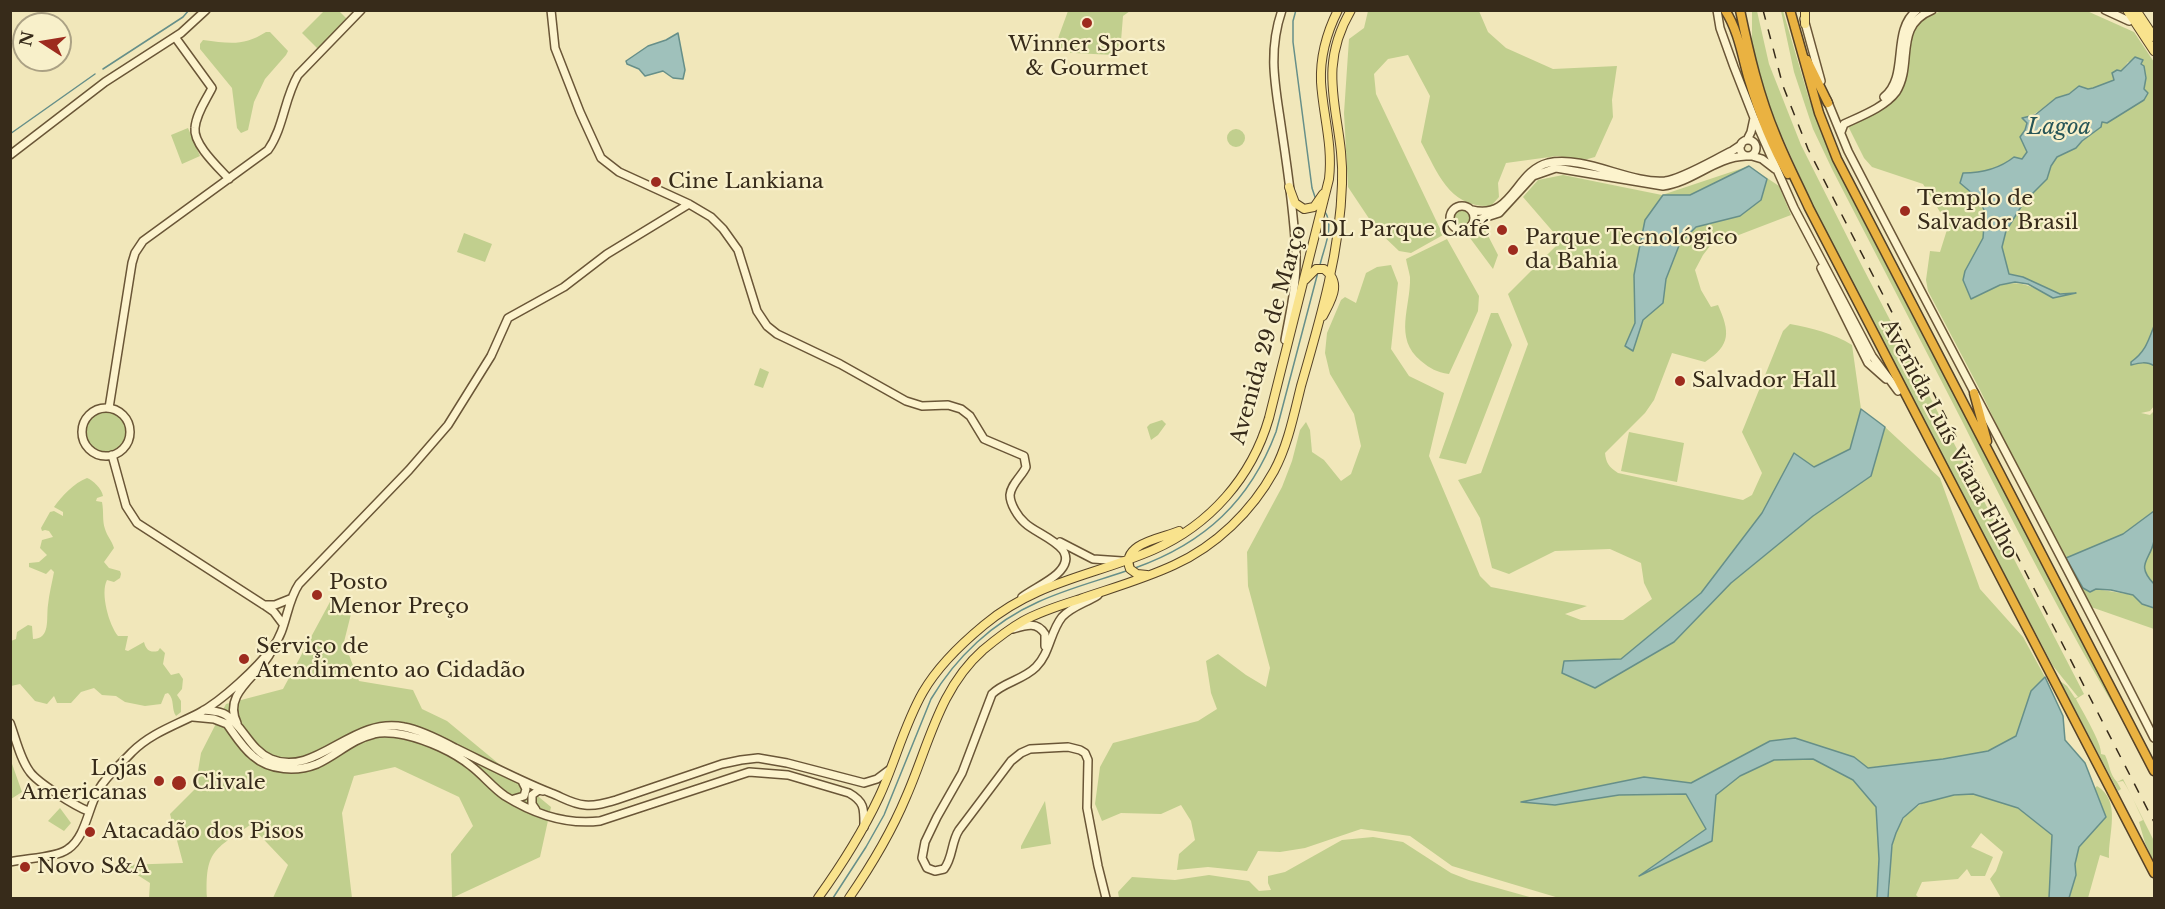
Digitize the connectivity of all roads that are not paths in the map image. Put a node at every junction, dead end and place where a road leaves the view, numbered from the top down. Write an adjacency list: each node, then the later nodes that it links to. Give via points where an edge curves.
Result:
1 (206, 10): 21 (main road)
2 (361, 10): 33 (main road, via 298,75 268,150)
3 (551, 10): 36 (main road, via 554,45 601,158 628,177)
4 (1282, 10): 35 (main road, via 1272,65)
5 (1338, 10): 34 (main road, Avenida 29 de Março, via 1327,37 1321,72 1330,146)
6 (1351, 10): 40 (main road, Avenida 29 de Março, via 1337,39 1331,73 1343,182)
7 (1740, 10): 37 (highway, Avenida Luís Viana Filho, via 1765,107)
8 (1790, 10): 23 (highway, Avenida Luís Viana Filho)
9 (1803, 10): 19 (main road)
10 (1917, 10): 17 (main road)
11 (1932, 10): 17 (main road)
12 (2105, 10): 18 (main road)
13 (2120, 10): 18 (main road)
14 (2127, 10): 20 (main road)
15 (2136, 10): 22 (main road)
16 (1723, 11): 27 (main road, Avenida Luís Viana Filho, via 1720,28); 37 (highway, via 1737,34 1767,133)
17 (1910, 16): 26 (main road, via 1896,78 1888,94 1848,119); 28 (main road, via 1896,92 1844,124)
18 (2129, 21): 20 (main road)
19 (1805, 24): 25 (main road, Avenida Luís Viana Filho)
20 (2140, 29): 24 (main road)
21 (175, 37): 30 (main road, via 105,82); 33 (main road, via 212,88 196,120 195,132 201,147)
22 (2154, 37)
23 (1797, 38): 25 (highway); 48 (highway, Avenida Luís Viana Filho, via 1837,159)
24 (2154, 51)
25 (1828, 103): 26 (main road, Avenida Luís Viana Filho)
26 (1832, 113): 28 (main road, Avenida Luís Viana Filho)
27 (1754, 118): 29 (main road); 32 (main road, Avenida Luís Viana Filho)
28 (1841, 135): 44 (main road, Avenida Luís Viana Filho)
29 (1744, 143): 31 (main road, via 1741,151); 31 (main road, via 1756,144 1756,150); 38 (main road, via 1668,181 1564,162 1546,164 1530,172 1496,209)
30 (10, 155)
31 (1749, 156): 32 (main road, via 1767,162); 39 (main road, via 1730,158 1676,184 1663,186 1565,168 1548,169 1533,176 1499,213)
32 (1780, 176): 43 (main road, Avenida Luís Viana Filho, via 1872,356)
33 (229, 179): 45 (main road, via 143,241 135,252)
34 (1329, 179): 35 (main road, via 1317,204 1309,209 1295,203); 41 (main road, Avenida 29 de Março)
35 (1290, 187): 42 (main road, via 1296,273)
36 (689, 204): 49 (main road, via 711,217 732,240 757,311 777,334 906,401 962,408 984,439 1024,456 1026,467 1010,497 1023,521); 53 (main road, via 607,254 564,287 508,318 491,356 447,425 409,470 304,577)
37 (1809, 208): 46 (highway, Avenida Luís Viana Filho)
38 (1472, 210): 39 (main road); 39 (main road, via 1457,206 1451,222 1461,230 1468,229)
39 (1474, 221)
40 (1329, 272): 41 (main road, via 1321,268 1310,274); 51 (main road, Avenida 29 de Março, via 1334,293 1311,351 1274,471 1240,517 1211,543)
41 (1301, 287): 42 (main road, Avenida 29 de Março)
42 (1279, 374): 50 (main road, Avenida 29 de Março, via 1265,432 1251,463 1227,497 1198,524 1141,544)
43 (1898, 391): 46 (highway)
44 (1974, 393): 48 (highway); 64 (main road, Avenida Luís Viana Filho)
45 (109, 408): 47 (main road, via 125,417 130,433 126,445); 47 (main road, via 91,414 82,434 90,450)
46 (1929, 439): 77 (highway, Avenida Luís Viana Filho)
47 (112, 455): 55 (main road, via 126,506 137,523)
48 (1992, 459): 66 (highway, Avenida Luís Viana Filho)
49 (1034, 529): 50 (main road, via 1087,557); 54 (main road, via 1061,547 1064,564 1058,574)
50 (1125, 560): 51 (main road, via 1133,572); 54 (main road)
51 (1149, 576): 52 (main road, Avenida 29 de Março)
52 (1105, 591): 57 (main road, Avenida 29 de Março, via 1042,612); 59 (main road, via 1064,615 1042,661)
53 (290, 599): 55 (main road); 56 (main road)
54 (1018, 600): 65 (main road, via 969,638 933,676 913,712)
55 (274, 609): 56 (main road)
56 (283, 624): 58 (main road)
57 (1008, 631): 59 (main road, via 1033,625 1043,630 1043,650); 79 (main road, Avenida 29 de Março, via 974,659 949,689 901,808)
58 (274, 646): 60 (main road); 63 (main road, via 267,661 236,695 232,711)
59 (1031, 672): 80 (main road, via 992,694 963,772 925,842 923,862 931,870 944,869 955,836 1016,756 1030,749 1075,748 1085,753 1088,760 1087,808)
60 (204, 710): 61 (main road); 63 (main road, via 226,715)
61 (190, 717): 69 (main road, via 222,721 254,757 284,769 317,764 346,745 373,734 406,735 470,765); 70 (main road, via 141,744 104,782)
62 (10, 723): 71 (main road, via 30,772)
63 (241, 731): 67 (main road, via 265,756 288,763 311,759 363,730 387,725 405,727)
64 (2153, 734)
65 (892, 766): 68 (main road, via 879,778 864,783 758,758 722,764 602,804 584,805); 74 (main road)
66 (2154, 771)
67 (519, 778): 68 (main road); 69 (main road, via 525,783 524,796 517,800)
68 (548, 792): 73 (main road, via 539,790 532,795 532,804)
69 (506, 797): 73 (main road)
70 (94, 799): 71 (main road); 72 (main road)
71 (79, 806): 72 (main road); 75 (main road)
72 (89, 810): 75 (main road)
73 (539, 813): 74 (main road, via 568,822 600,821 749,772 772,772 859,798)
74 (864, 827): 78 (main road)
75 (81, 830): 76 (main road, via 64,852)
76 (10, 862)
77 (2154, 873)
78 (819, 897)
79 (849, 898)
80 (1106, 898)

